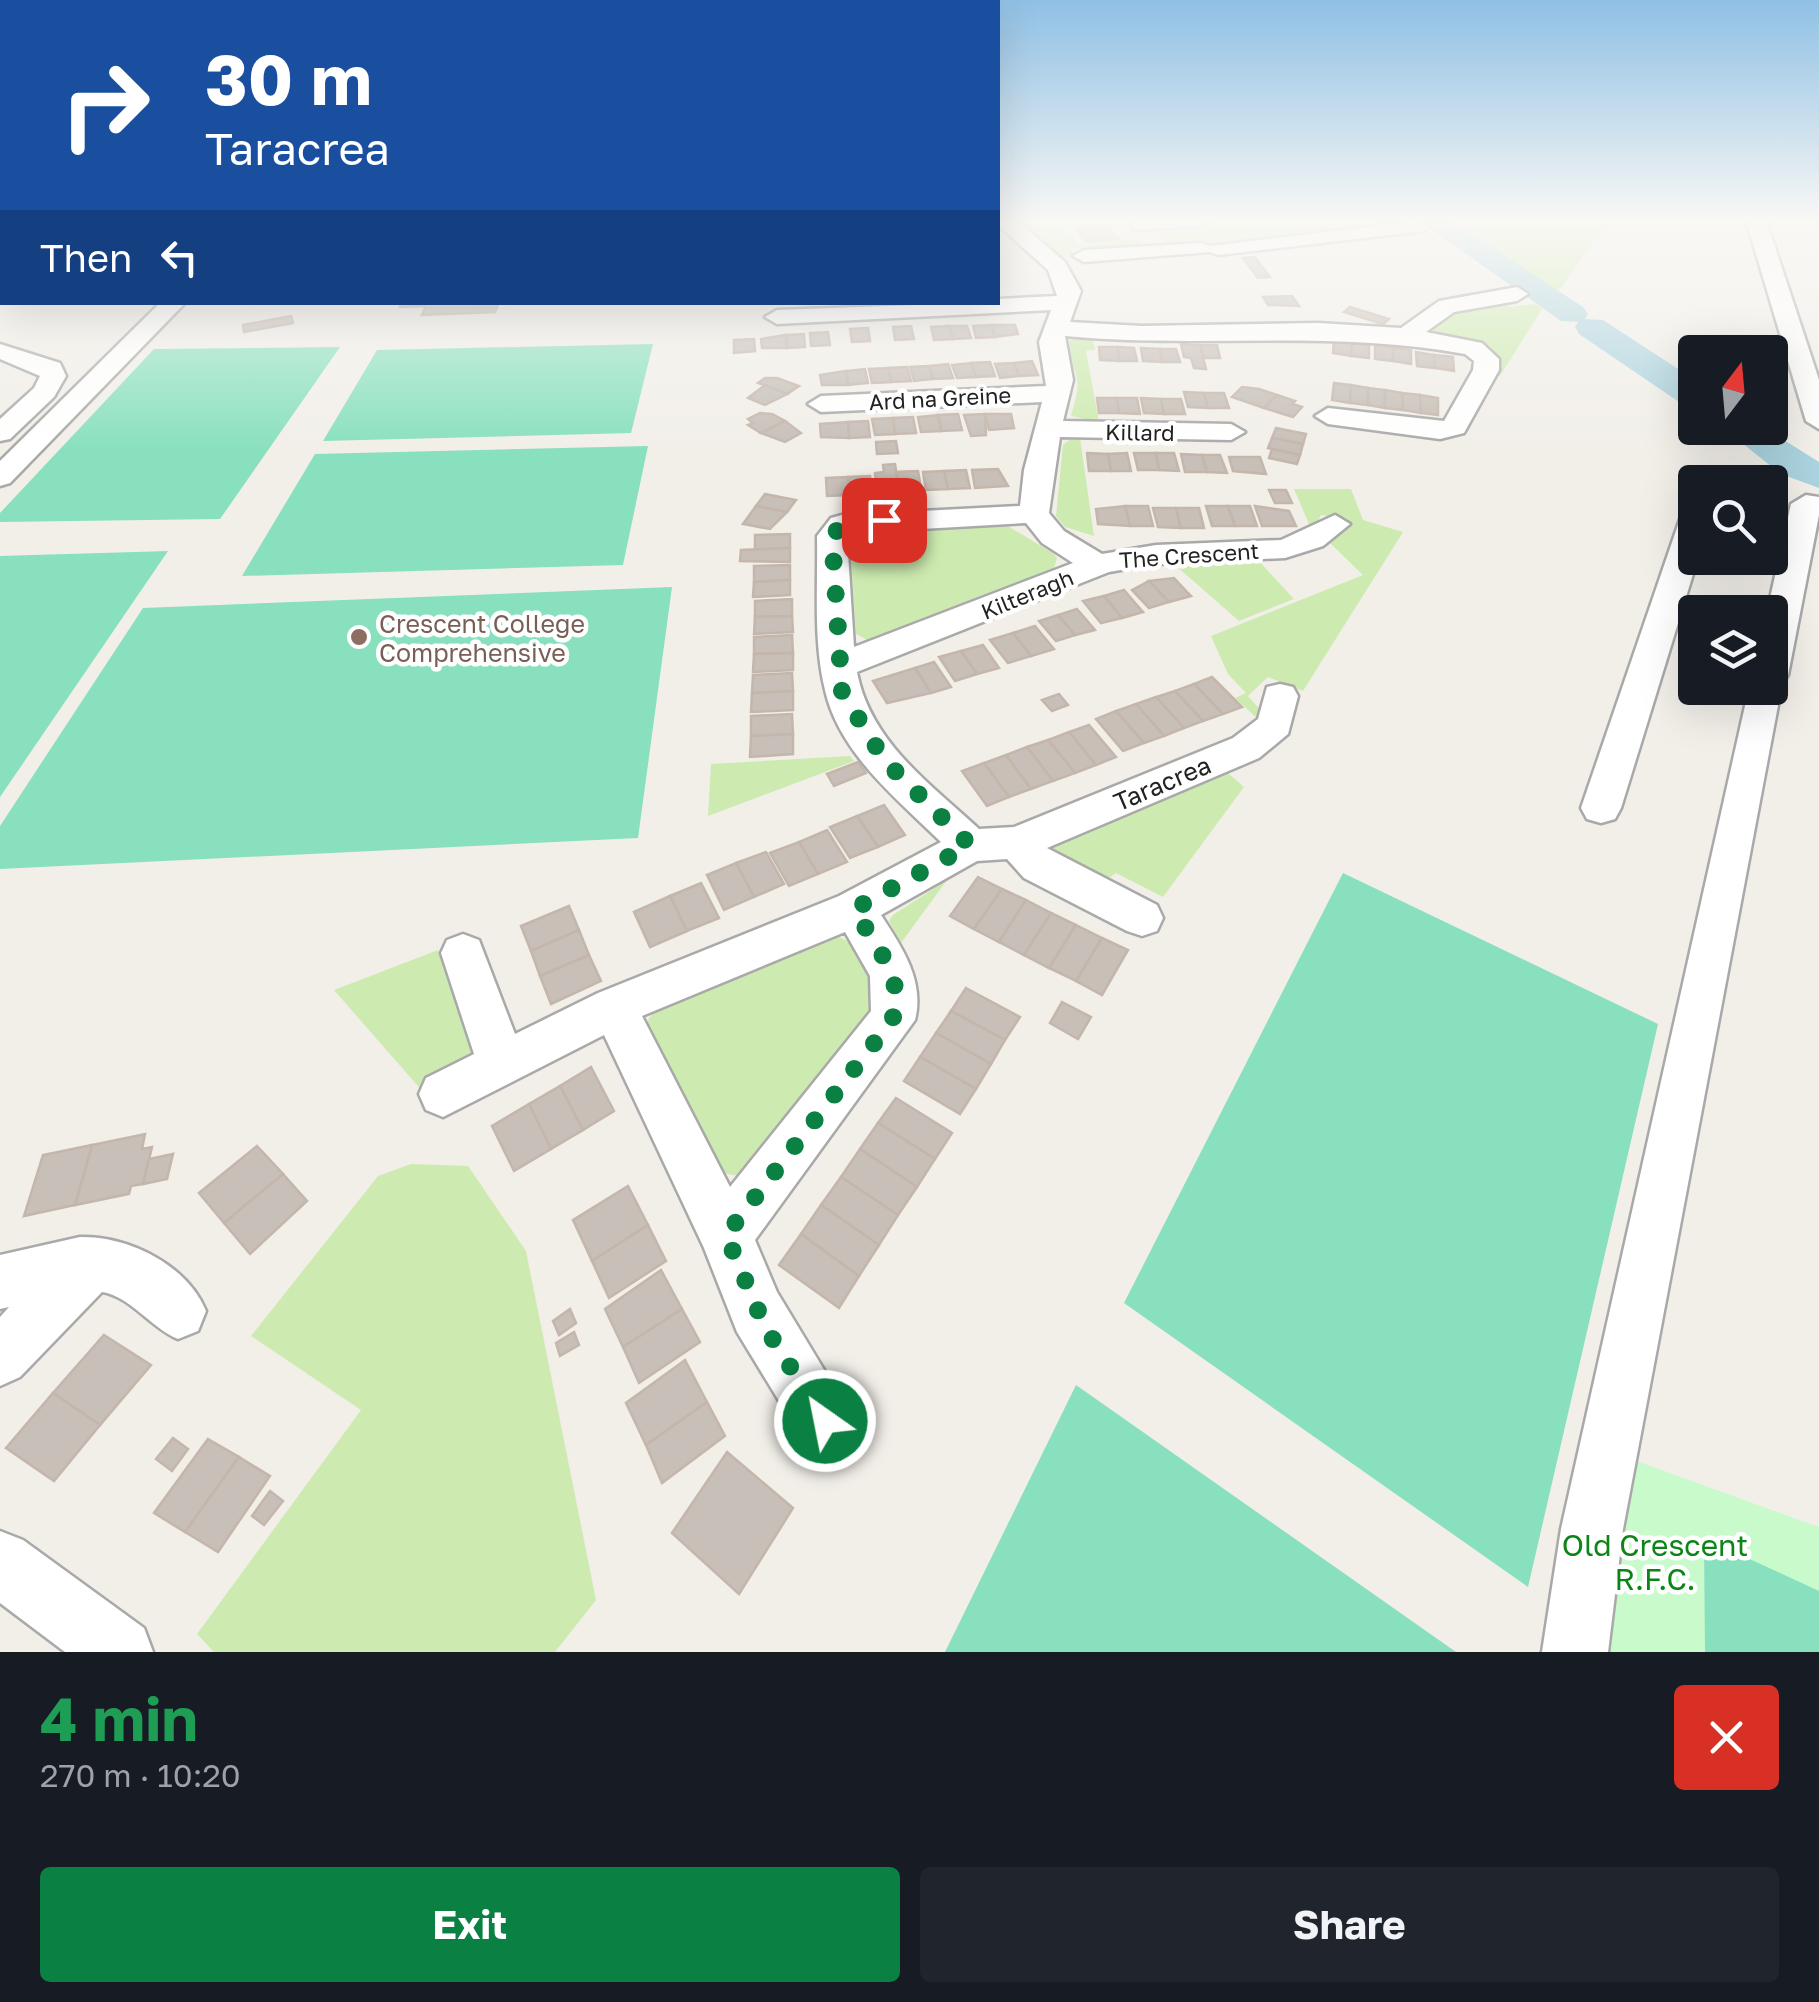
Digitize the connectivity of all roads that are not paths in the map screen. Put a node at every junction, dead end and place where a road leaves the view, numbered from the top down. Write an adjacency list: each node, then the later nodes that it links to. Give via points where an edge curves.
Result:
1 (1067, 297): 5 (street)
2 (1499, 297): 7 (street, via 1447,306)
3 (1780, 297): 12 (street)
4 (172, 305): 16 (street)
5 (1060, 315): 6 (street); 7 (street, via 1126,334 1320,327); 9 (street, via 1051,342)
6 (777, 318)
7 (1406, 336): 11 (street, via 1472,348 1486,359 1454,427 1440,431)
8 (0, 351): 14 (street, via 51,368 53,376 46,392)
9 (1058, 392): 10 (street, Ard na Greine); 13 (street)
10 (821, 404)
11 (1328, 416)
12 (1819, 420)
13 (1049, 429): 15 (street, Killard); 18 (street)
14 (0, 432)
15 (1231, 432)
16 (0, 477)
17 (1802, 503): 22 (street)
18 (1034, 514): 20 (street, Kilteragh, via 1054,538); 23 (street, via 842,524 832,536)
19 (1335, 524): 20 (street, The Crescent, via 1320,538 1283,547 1151,554)
20 (1098, 565): 23 (street, Kilteragh)
21 (1678, 571): 26 (street)
22 (1785, 595)
23 (838, 666): 28 (street, via 842,692 868,740)
24 (1280, 696): 27 (street, Taracrea, via 1275,725 1246,748)
25 (1764, 705): 43 (street, via 1592,1528)
26 (1601, 808)
27 (1017, 843): 28 (street, Taracrea); 30 (street, via 1039,866)
28 (970, 845): 29 (street, Taracrea)
29 (854, 909): 32 (street, Taracrea); 35 (street, via 898,991 892,1020)
30 (1142, 918)
31 (463, 953): 33 (street)
32 (614, 1007): 33 (street, Taracrea); 35 (street)
33 (501, 1062): 34 (street, Taracrea)
34 (443, 1094)
35 (726, 1235): 40 (street, via 765,1327)
36 (91, 1264): 37 (street); 38 (street, via 130,1273); 39 (street)
37 (0, 1282)
38 (178, 1311)
39 (0, 1357)
40 (825, 1421)
41 (0, 1563): 42 (street)
42 (120, 1652)
43 (1575, 1652)

